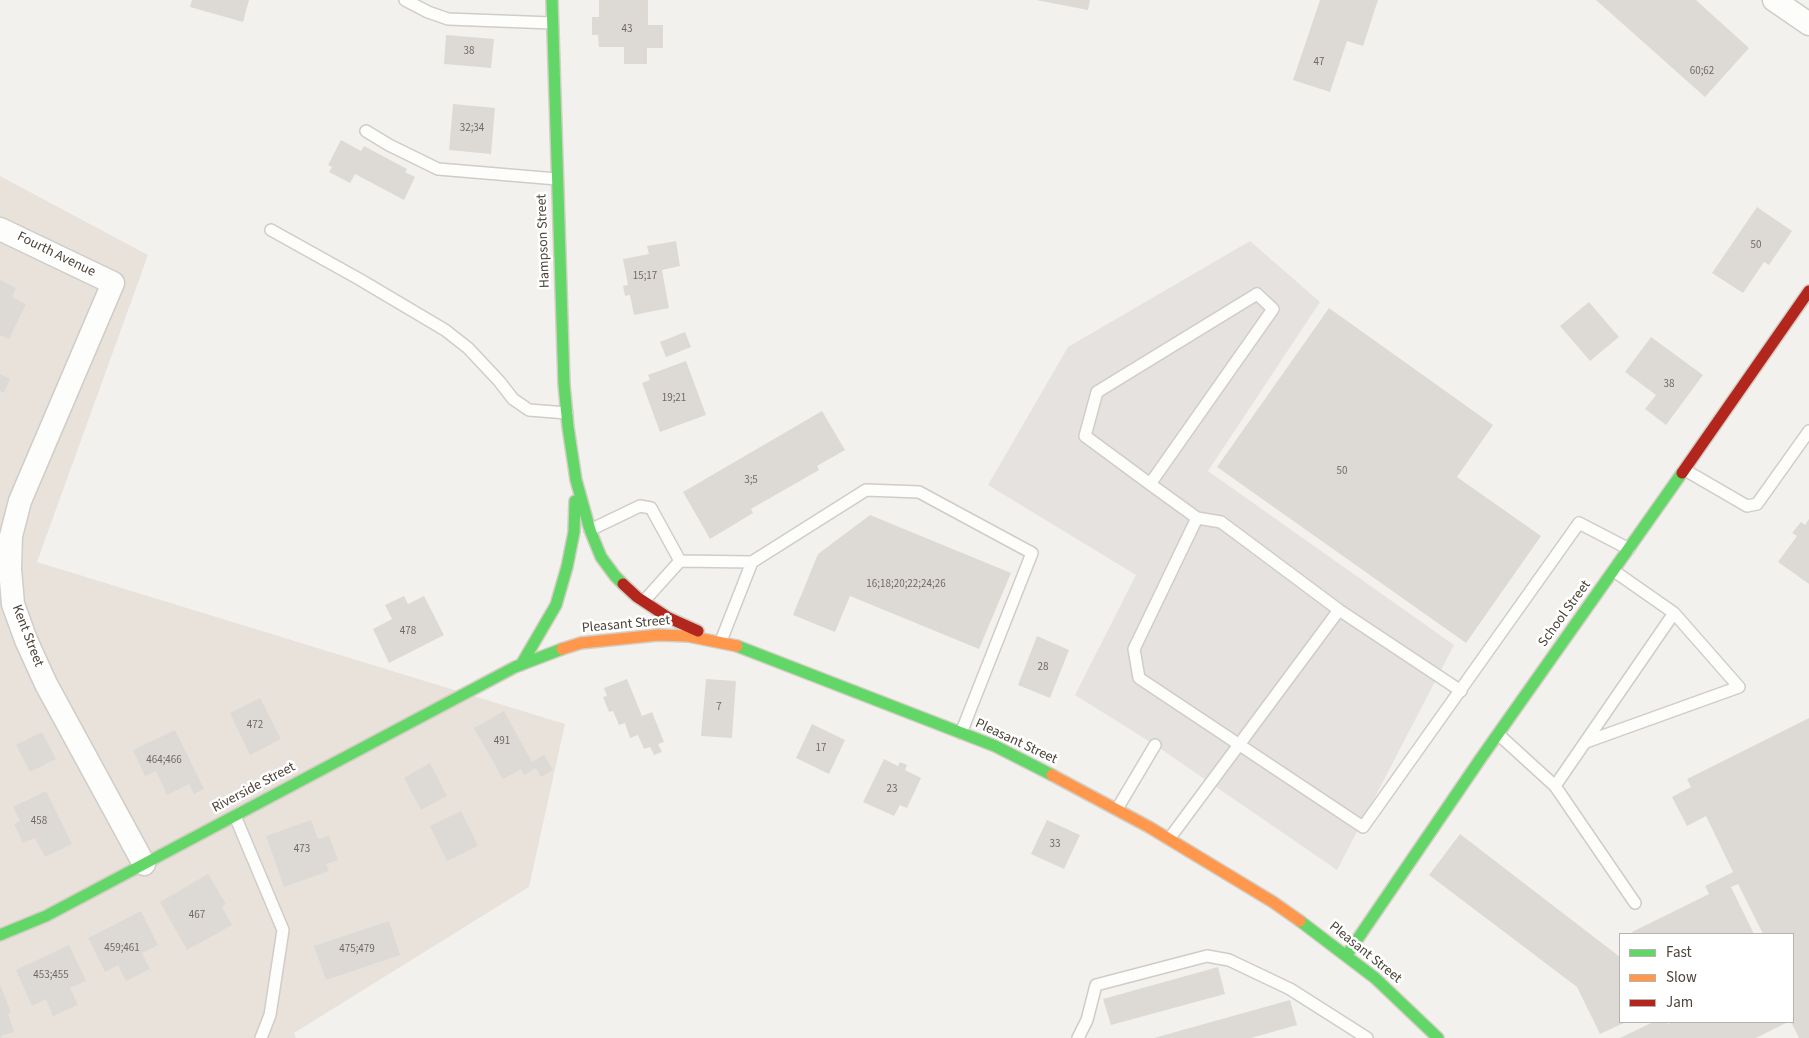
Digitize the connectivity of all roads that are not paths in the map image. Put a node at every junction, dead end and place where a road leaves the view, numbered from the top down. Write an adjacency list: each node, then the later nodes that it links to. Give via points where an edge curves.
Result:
1 (405, 0): 4 (lane, via 448,19)
2 (552, 0): 4 (street, Hampson Street)
3 (1774, 0): 5 (street)
4 (552, 22): 7 (street, Hampson Street)
5 (1809, 24)
6 (366, 131): 7 (lane, via 438,169)
7 (557, 179): 12 (street, Hampson Street)
8 (0, 229): 10 (street, Fourth Avenue)
9 (270, 230): 12 (lane, via 445,330 468,348 512,399 529,410)
10 (112, 282): 38 (street, Kent Street, via 20,501 11,536 10,570 13,604 46,684)
11 (1809, 291): 14 (street, School Street)
12 (567, 413): 15 (street, Hampson Street)
13 (1809, 430): 14 (lane, via 1757,504 1747,506)
14 (1685, 470): 19 (street, School Street)
15 (576, 480): 18 (street, Hampson Street); 27 (street, Hampson Street, via 574,532 556,605)
16 (1150, 484): 16 (lane, via 1085,436 1097,392 1257,294 1273,309); 17 (lane)
17 (1197, 518): 24 (lane, via 1221,522); 33 (lane, via 1134,649 1139,678)
18 (590, 530): 20 (lane, via 640,506 651,508); 23 (street, Hampson Street, via 601,557 615,576)
19 (1629, 549): 22 (street, School Street); 28 (lane, via 1580,523)
20 (680, 561): 21 (lane); 23 (lane)
21 (752, 562): 26 (lane); 29 (lane, via 866,490 919,492 1032,552)
22 (1614, 571): 25 (lane); 30 (street, School Street)
23 (644, 602): 26 (street, Hampson Street, via 669,618)
24 (1339, 610): 28 (lane); 33 (lane)
25 (1674, 613): 31 (lane); 31 (lane, via 1738,688)
26 (721, 641): 27 (street, Pleasant Street, via 658,635 617,638 580,643); 29 (street, Pleasant Street)
27 (521, 665): 36 (street, Riverside Street)
28 (1461, 691): 33 (lane, via 1362,827)
29 (961, 733): 35 (street, Pleasant Street, via 995,746)
30 (1498, 734): 34 (lane); 41 (street, School Street)
31 (1586, 742): 34 (lane)
32 (1155, 745): 35 (lane)
33 (1238, 746): 37 (lane)
34 (1555, 786): 39 (lane)
35 (1117, 809): 37 (street, Pleasant Street)
36 (235, 816): 38 (street, Riverside Street); 42 (lane, via 283,930 270,1015)
37 (1169, 839): 41 (street, Pleasant Street, via 1273,902)
38 (144, 864): 40 (street, Riverside Street, via 46,916)
39 (1635, 903)
40 (0, 935)
41 (1346, 956): 45 (street, Pleasant Street)
42 (261, 1038)
43 (1078, 1038): 44 (lane, via 1087,1020 1096,986 1207,956 1229,960 1290,989)
44 (1367, 1038)
45 (1438, 1038)

